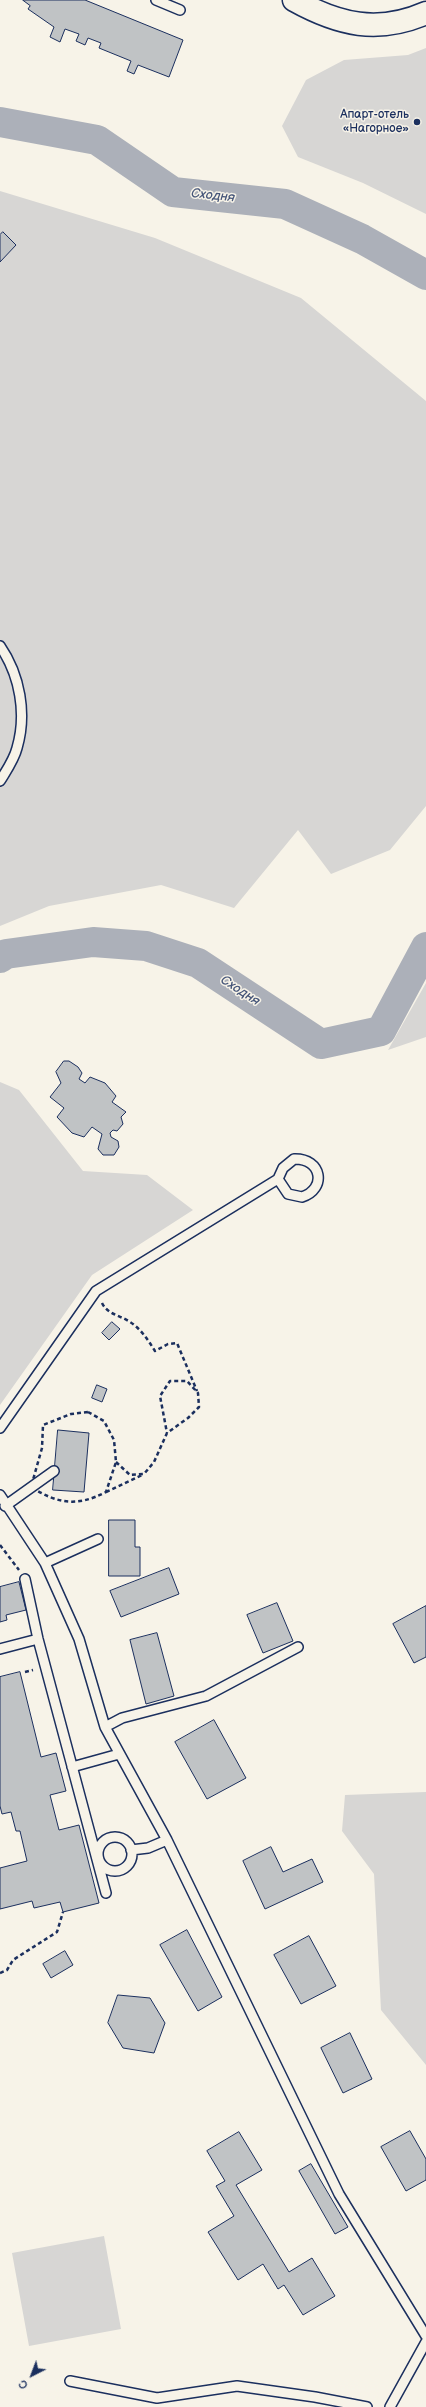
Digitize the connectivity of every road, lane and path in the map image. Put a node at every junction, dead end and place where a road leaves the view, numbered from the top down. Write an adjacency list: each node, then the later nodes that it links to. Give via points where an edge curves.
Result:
1 (156, 0): 3 (lane)
2 (294, 0): 4 (main road, via 320,14 351,24 383,25 409,20)
3 (180, 10)
4 (426, 13)
5 (0, 646): 6 (lane, via 9,659 22,704 17,750)
6 (0, 781)
7 (278, 1179): 7 (lane, via 288,1194 302,1197 314,1191 318,1184 316,1168 310,1162 294,1159 283,1168); 8 (lane)
8 (96, 1291): 9 (path, via 106,1310 130,1322 144,1334 155,1351 168,1344 178,1343); 10 (lane)
9 (198, 1393): 11 (path, via 199,1406 188,1418); 11 (path, via 187,1381 170,1381 160,1396)
10 (0, 1428)
11 (167, 1433): 14 (path, via 154,1462)
12 (116, 1462): 14 (path, via 130,1475); 15 (path, via 114,1440 104,1421 88,1412 71,1414 44,1425 42,1448); 16 (path)
13 (54, 1471): 15 (lane)
14 (144, 1474): 16 (path)
15 (31, 1487): 16 (path, via 50,1499 79,1502 91,1500); 18 (lane)
16 (106, 1492)
17 (0, 1495): 18 (lane)
18 (6, 1506): 21 (lane)
19 (98, 1539): 21 (lane)
20 (0, 1545): 22 (path)
21 (46, 1563): 26 (lane, via 79,1639)
22 (25, 1578): 23 (lane)
23 (38, 1640): 25 (lane); 28 (lane)
24 (298, 1647): 26 (lane, via 206,1696 122,1718)
25 (0, 1649)
26 (105, 1727): 27 (lane)
27 (119, 1754): 28 (lane); 29 (lane)
28 (72, 1767): 31 (lane)
29 (167, 1840): 30 (lane, via 148,1848); 35 (lane, via 339,2194)
30 (131, 1850): 31 (lane, via 124,1840 111,1838 101,1845); 31 (lane, via 129,1863 118,1870 105,1868)
31 (97, 1858): 32 (lane)
32 (106, 1893)
33 (63, 1912): 34 (path, via 57,1932 13,1960 7,1970)
34 (0, 1972)
35 (426, 2336)
36 (426, 2342): 39 (lane)
37 (70, 2381): 38 (lane, via 157,2398 237,2386)
38 (367, 2407)
39 (390, 2407)

